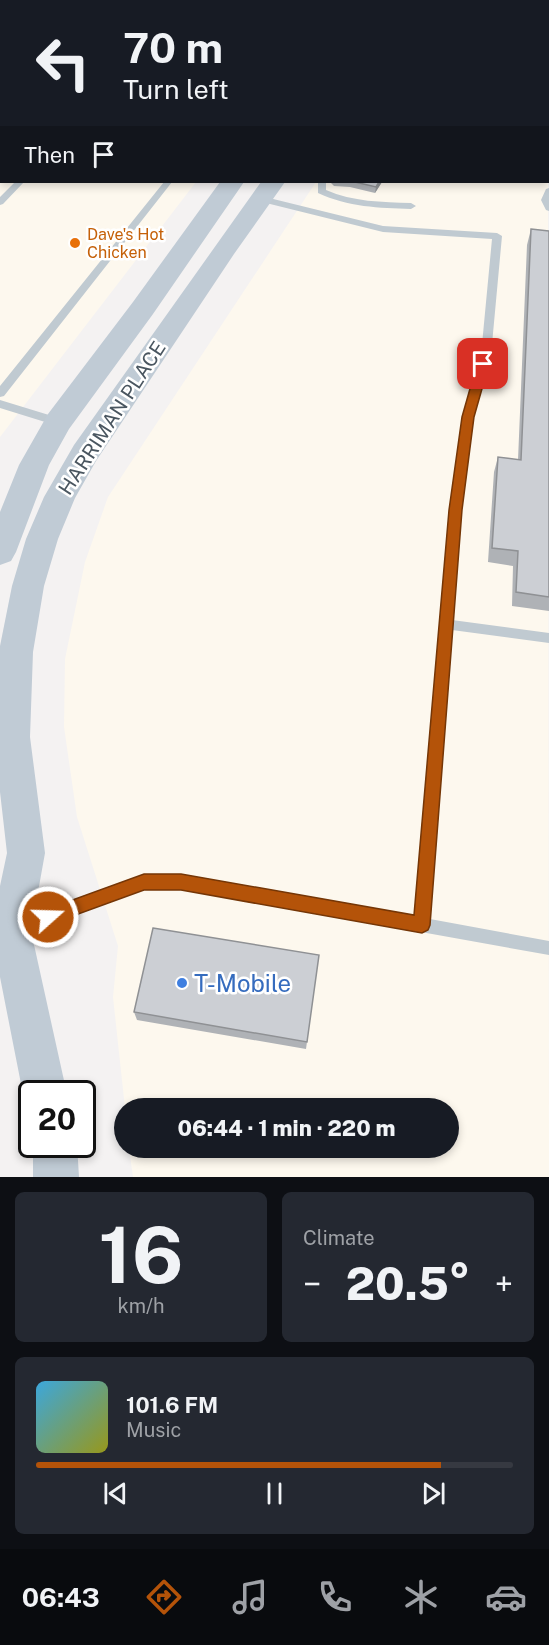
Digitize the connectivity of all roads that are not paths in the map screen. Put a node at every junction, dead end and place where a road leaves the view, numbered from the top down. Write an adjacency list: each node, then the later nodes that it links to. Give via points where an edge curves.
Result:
1 (19, 183): 7 (lane)
2 (167, 183): 10 (lane)
3 (231, 183): 12 (street, HARRIMAN PLACE)
4 (322, 183): 8 (lane, via 321,192 337,200)
5 (267, 190): 14 (lane, via 383,229 497,236 486,355 468,417 456,501); 16 (street, HARRIMAN PLACE, via 85,453 42,540 28,586 16,652 12,737 26,853)
6 (549, 191): 9 (lane, via 545,200)
7 (0, 202)
8 (411, 206)
9 (549, 208)
10 (0, 393)
11 (0, 404): 12 (lane)
12 (58, 422): 13 (street, HARRIMAN PLACE, via 34,465)
13 (0, 552)
14 (446, 624): 15 (lane); 17 (lane)
15 (549, 638)
16 (5, 924): 17 (lane, via 144,882 181,882); 19 (street, HARRIMAN PLACE)
17 (422, 925): 18 (lane)
18 (549, 948)
19 (42, 1080)
20 (55, 1158): 21 (street)
21 (56, 1177)

